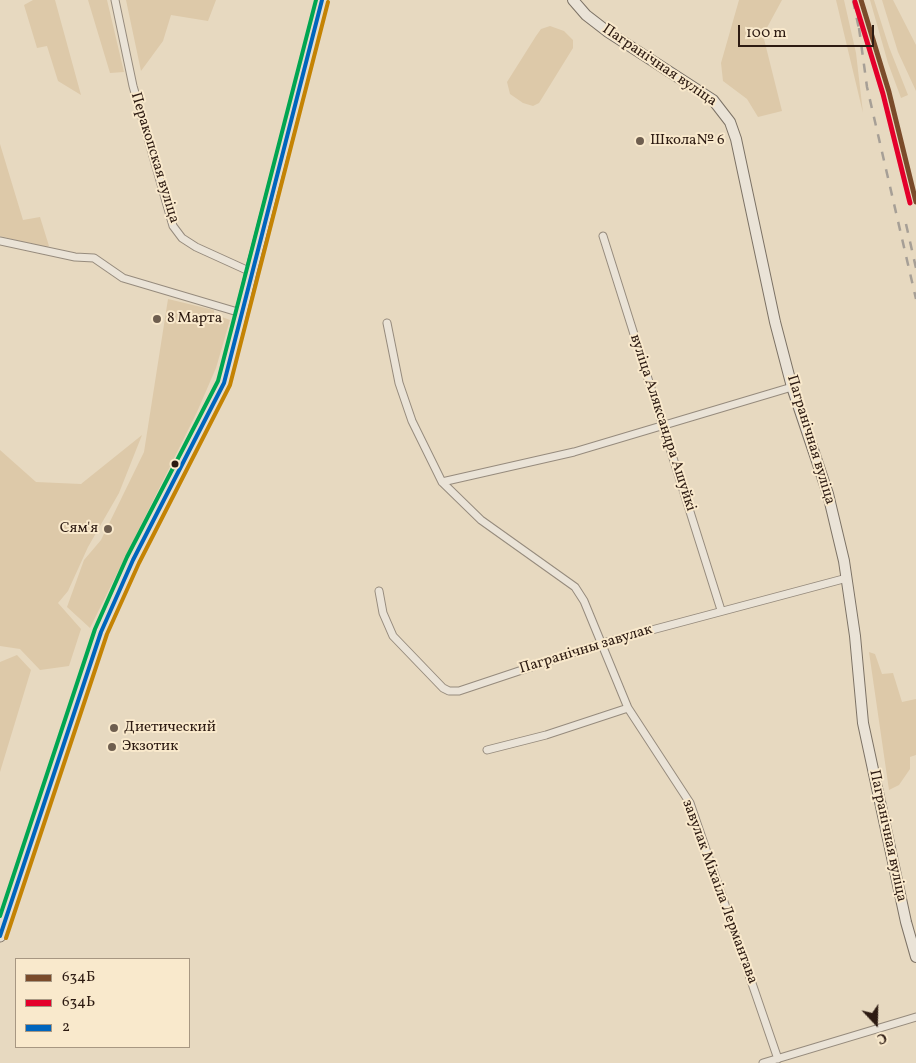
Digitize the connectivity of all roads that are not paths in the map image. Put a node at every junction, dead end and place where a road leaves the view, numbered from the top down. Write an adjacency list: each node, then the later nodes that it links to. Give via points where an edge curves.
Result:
1 (115, 0): 6 (street, Перакопская вуліца, via 133,86 173,226 196,248)
2 (322, 0): 6 (main road)
3 (573, 0): 9 (main road, Пагранічная вуліца, via 608,32 713,100 730,122)
4 (602, 236): 10 (street, вуліца Аляксандра Ашуйкі)
5 (0, 241): 7 (street, via 94,258 123,278)
6 (250, 272): 7 (main road)
7 (241, 313): 18 (main road, via 224,383 133,560 102,632)
8 (387, 323): 11 (street, завулак Міхаіла Лермантава, via 396,373 412,421)
9 (792, 386): 10 (street); 12 (main road, Пагранічная вуліца, via 828,494)
10 (663, 424): 11 (street, via 574,452); 14 (street, вуліца Аляксандра Ашуйкі)
11 (442, 482): 15 (street, завулак Міхаіла Лермантава, via 481,520 575,587)
12 (847, 578): 14 (street, Пагранічны завулак); 19 (main road, Пагранічная вуліца, via 863,723)
13 (379, 591): 15 (street, Пагранічны завулак, via 383,613 393,636 442,688 449,691 459,691)
14 (721, 610): 15 (street, Пагранічны завулак)
15 (602, 642): 16 (street, завулак Міхаіла Лермантава)
16 (628, 708): 17 (street); 21 (street, завулак Міхаіла Лермантава, via 690,803)
17 (487, 750)
18 (0, 936)
19 (916, 957)
20 (916, 1017): 21 (street)
21 (778, 1059): 22 (street)
22 (763, 1063)

